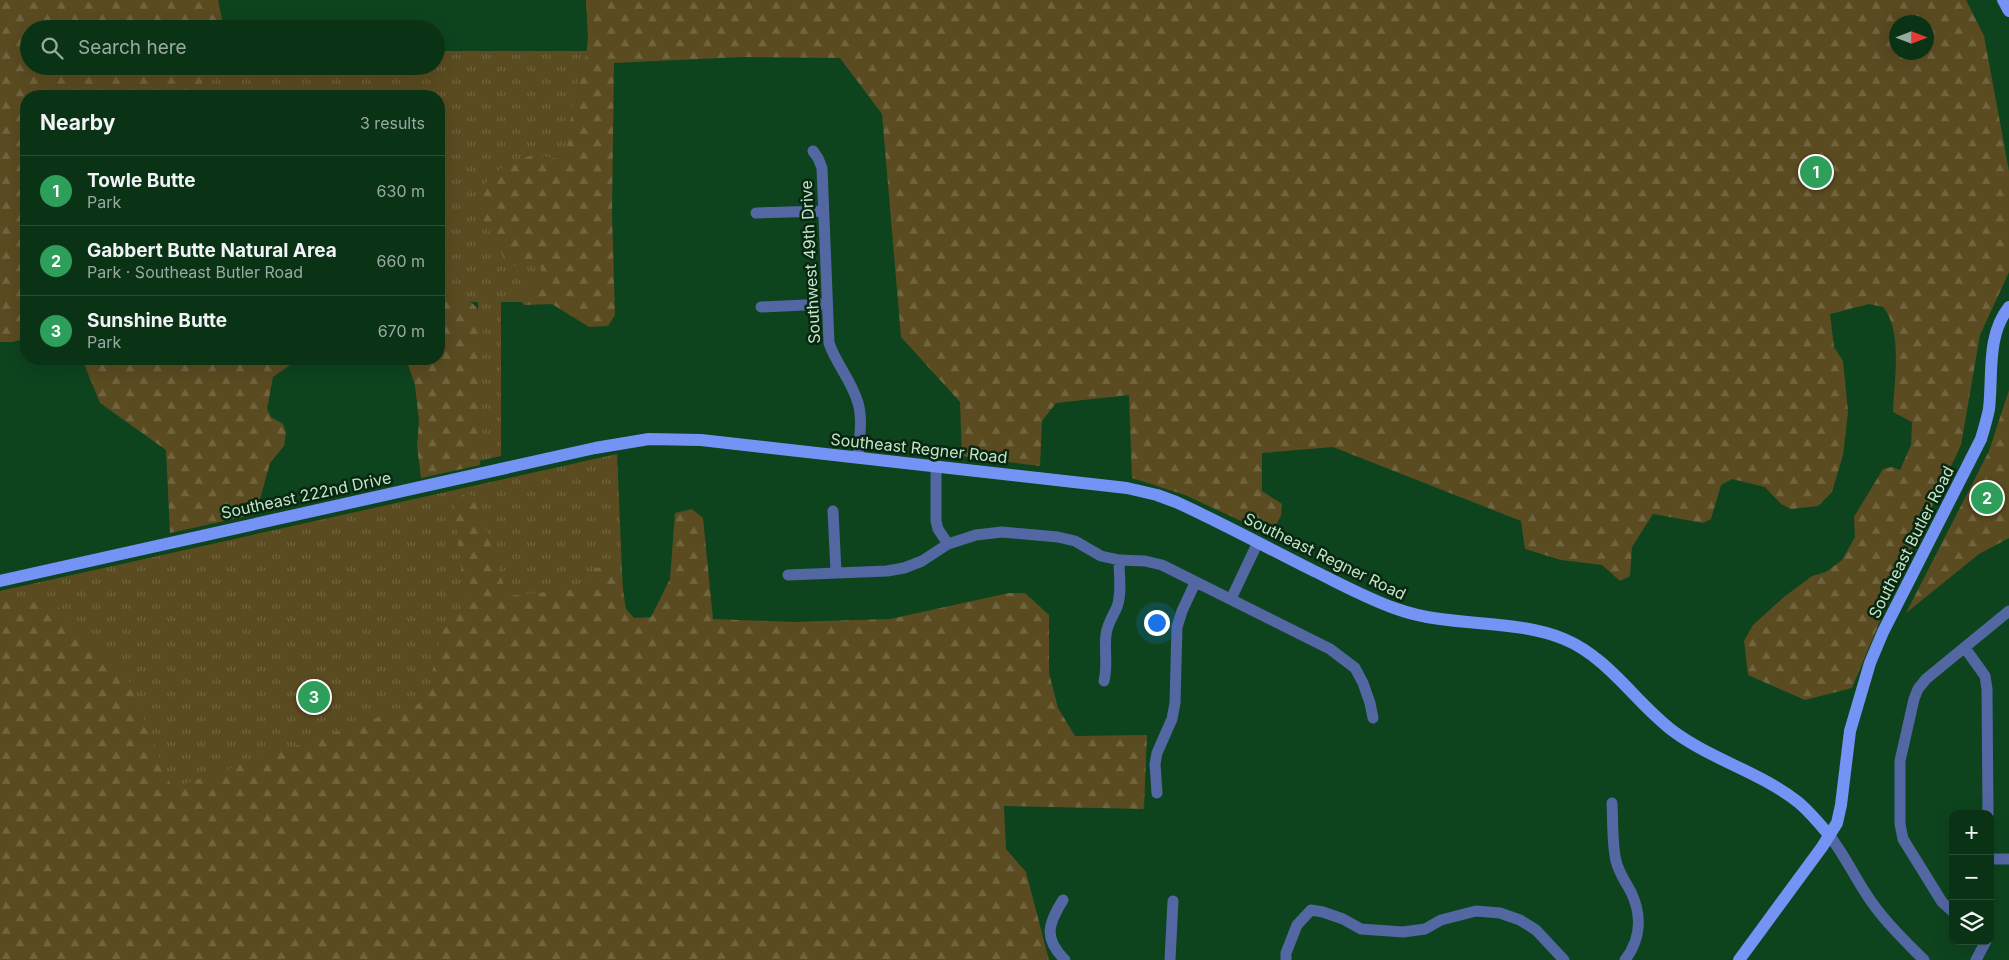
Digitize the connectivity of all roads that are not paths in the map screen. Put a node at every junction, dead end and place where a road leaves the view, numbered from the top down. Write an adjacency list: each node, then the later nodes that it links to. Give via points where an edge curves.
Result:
1 (2004, 0): 2 (main road)
2 (2009, 11)
3 (813, 151): 4 (street, Southwest 49th Drive, via 822,168)
4 (823, 211): 5 (street); 6 (street, Southwest 49th Drive)
5 (756, 213)
6 (826, 304): 7 (street); 10 (street, Southwest 49th Drive, via 829,343 858,404)
7 (761, 307)
8 (2009, 307): 28 (main road, Southeast Butler Road, via 1992,346 1989,408 1981,439 1870,663 1850,731 1837,823)
9 (620, 442): 10 (main road, Southeast Regner Road, via 701,440); 18 (main road, Southeast 222nd Drive)
10 (858, 457): 11 (main road, Southeast Regner Road)
11 (936, 466): 13 (main road, Southeast Regner Road, via 1143,491 1176,502); 14 (street, via 936,521)
12 (832, 511): 16 (street)
13 (1258, 542): 20 (street); 28 (main road, Southeast Regner Road, via 1398,610 1534,630 1573,643 1604,666 1673,731 1788,795 1806,809)
14 (948, 544): 15 (street, via 976,535 1002,532 1074,541 1100,556); 16 (street, via 904,568)
15 (1119, 560): 19 (street, via 1162,565); 23 (street, via 1120,596 1108,623)
16 (836, 572): 17 (street)
17 (788, 575)
18 (0, 581)
19 (1195, 583): 20 (street); 25 (street, via 1177,627 1175,703 1172,719 1157,753)
20 (1231, 599): 24 (street, via 1359,666)
21 (2009, 611): 22 (street)
22 (1965, 648): 27 (street, via 1985,676 1988,689); 33 (street, via 1918,689 1900,761 1903,839)
23 (1104, 681)
24 (1373, 718)
25 (1157, 793)
26 (1612, 804): 39 (street, via 1616,862 1639,916 1637,937)
27 (1988, 810)
28 (1829, 835): 40 (main road); 41 (street, Southeast Regner Road, via 1876,908)
29 (1994, 859): 30 (street)
30 (2009, 859)
31 (1063, 900): 35 (street, via 1049,927 1053,944)
32 (1173, 901): 36 (street)
33 (1949, 908)
34 (1984, 945): 42 (street)
35 (1065, 960)
36 (1170, 960)
37 (1286, 960): 38 (street, via 1297,924 1311,910 1330,914 1361,929 1403,932 1425,929 1441,920 1476,911 1500,913 1536,930)
38 (1564, 960)
39 (1625, 960)
40 (1740, 960)
41 (1924, 960)
42 (1976, 960)

